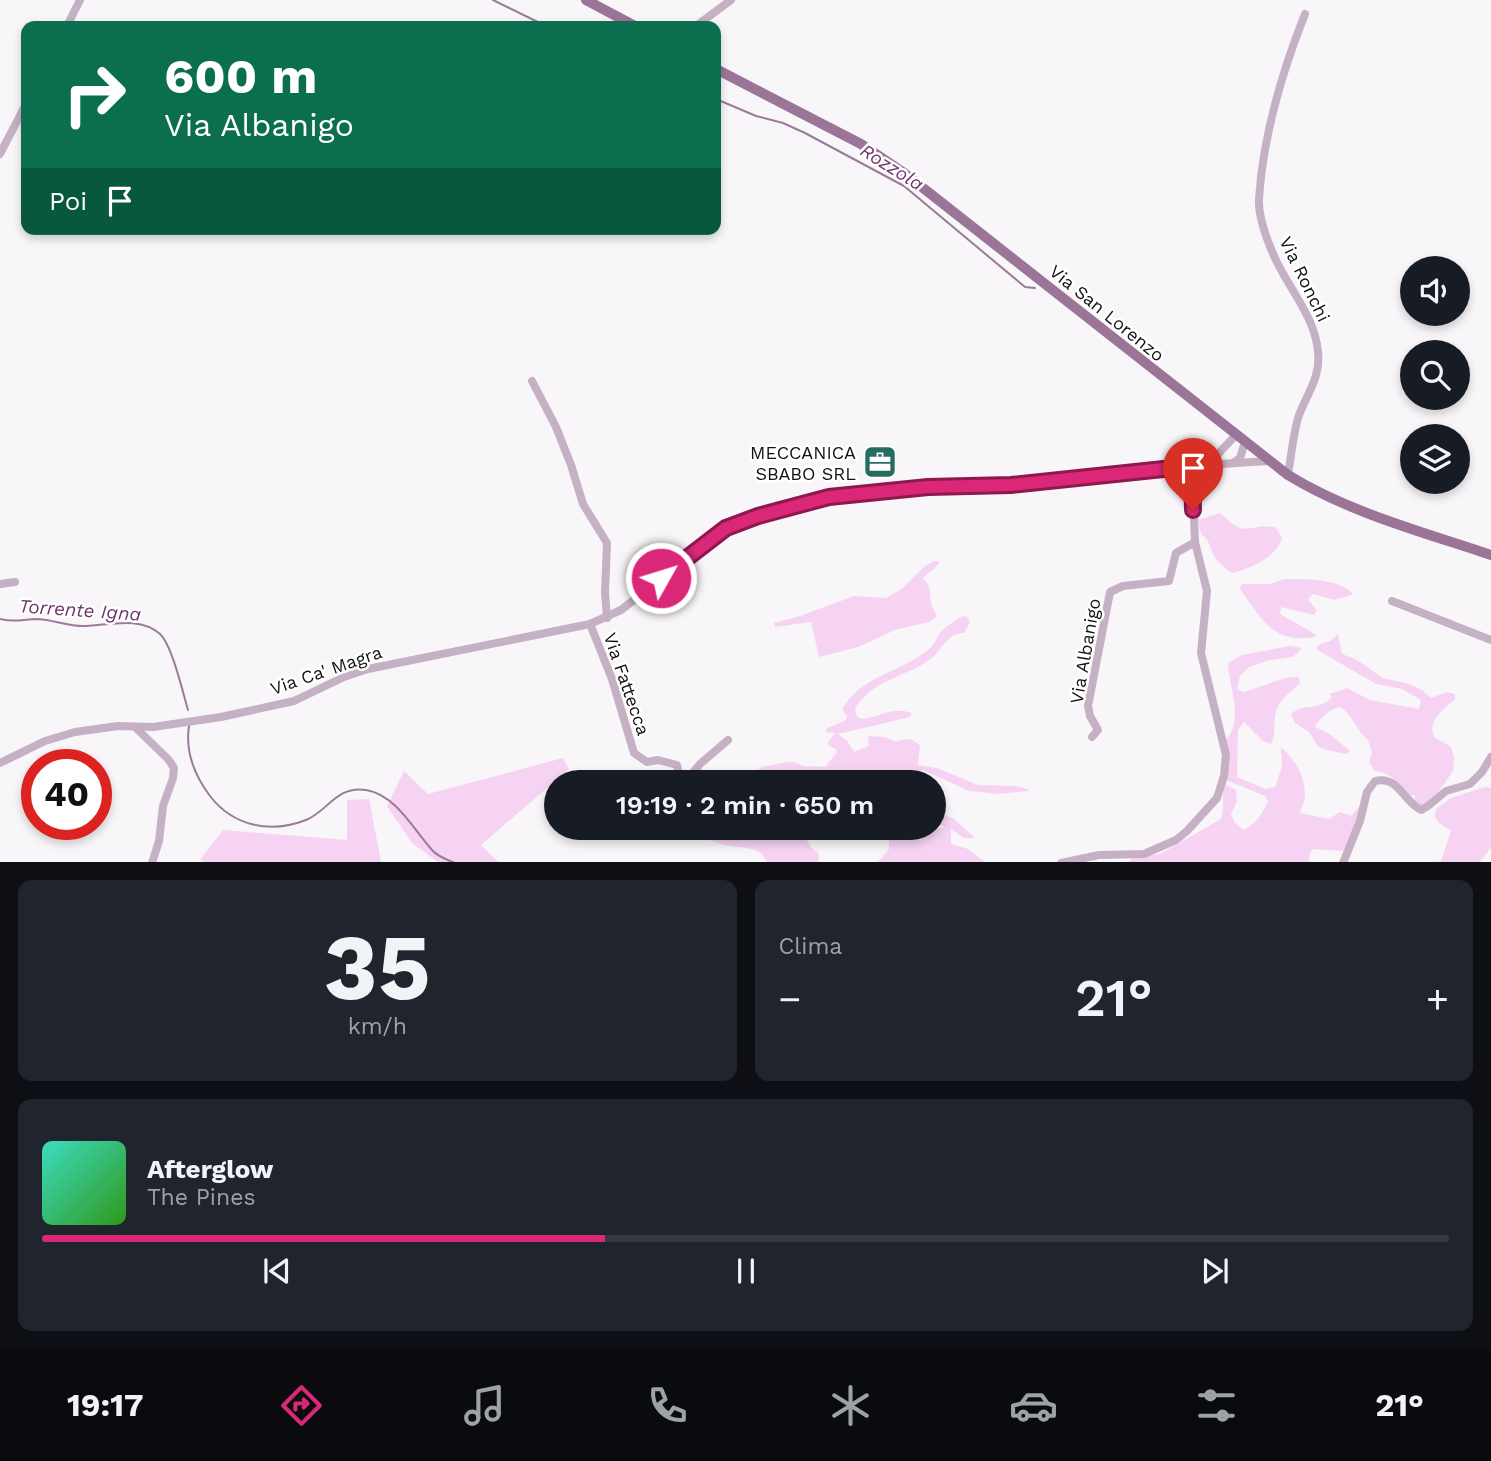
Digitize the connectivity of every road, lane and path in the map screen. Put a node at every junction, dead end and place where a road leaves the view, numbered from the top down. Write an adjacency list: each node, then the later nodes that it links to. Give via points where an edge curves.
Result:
1 (80, 0): 5 (street)
2 (586, 0): 6 (main road)
3 (731, 0): 7 (street)
4 (1306, 14): 17 (street, Via Ronchi, via 1274,110 1259,200 1270,245 1307,315 1319,355 1315,383 1299,416)
5 (70, 21)
6 (626, 21)
7 (703, 21)
8 (721, 72): 12 (main road, Via San Lorenzo, via 861,144 904,173)
9 (21, 114): 10 (street)
10 (0, 154)
11 (532, 381): 23 (street, via 561,439 580,497 607,543)
12 (1236, 435): 13 (main road, Via San Lorenzo); 16 (street, via 1216,456)
13 (1245, 442): 14 (main road, Via San Lorenzo); 15 (street, via 1240,458)
14 (1268, 461): 15 (street, Via Ca' Magra); 17 (main road, Via San Lorenzo)
15 (1227, 464): 16 (street, Via Ca' Magra)
16 (1197, 466): 18 (street); 23 (street, Via Ca' Magra, via 1011,485 846,495 769,512 726,528)
17 (1288, 475): 19 (main road, Via San Lorenzo, via 1356,508)
18 (1195, 542): 27 (street, Via Albanigo, via 1177,553 1168,581 1110,592 1088,706 1098,730); 32 (street, via 1207,591 1201,653 1226,755 1217,798 1187,831 1154,851)
19 (1491, 555)
20 (15, 582): 21 (street)
21 (0, 584)
22 (1392, 601): 25 (street)
23 (607, 618): 24 (street, Via Ca' Magra)
24 (590, 624): 26 (street, Via Ca' Magra, via 368,669 294,701); 28 (street, Via Fattecca, via 634,753 647,762 677,765 680,780 687,780)
25 (1491, 640)
26 (136, 728): 30 (street, Via Ca' Magra, via 97,728 53,737); 31 (street, via 174,768)
27 (1092, 737)
28 (728, 740)
29 (1491, 757): 33 (street, via 1471,784 1446,791 1421,810 1391,781 1376,781 1367,792)
30 (0, 763)
31 (152, 862)
32 (1065, 862)
33 (1343, 862)

